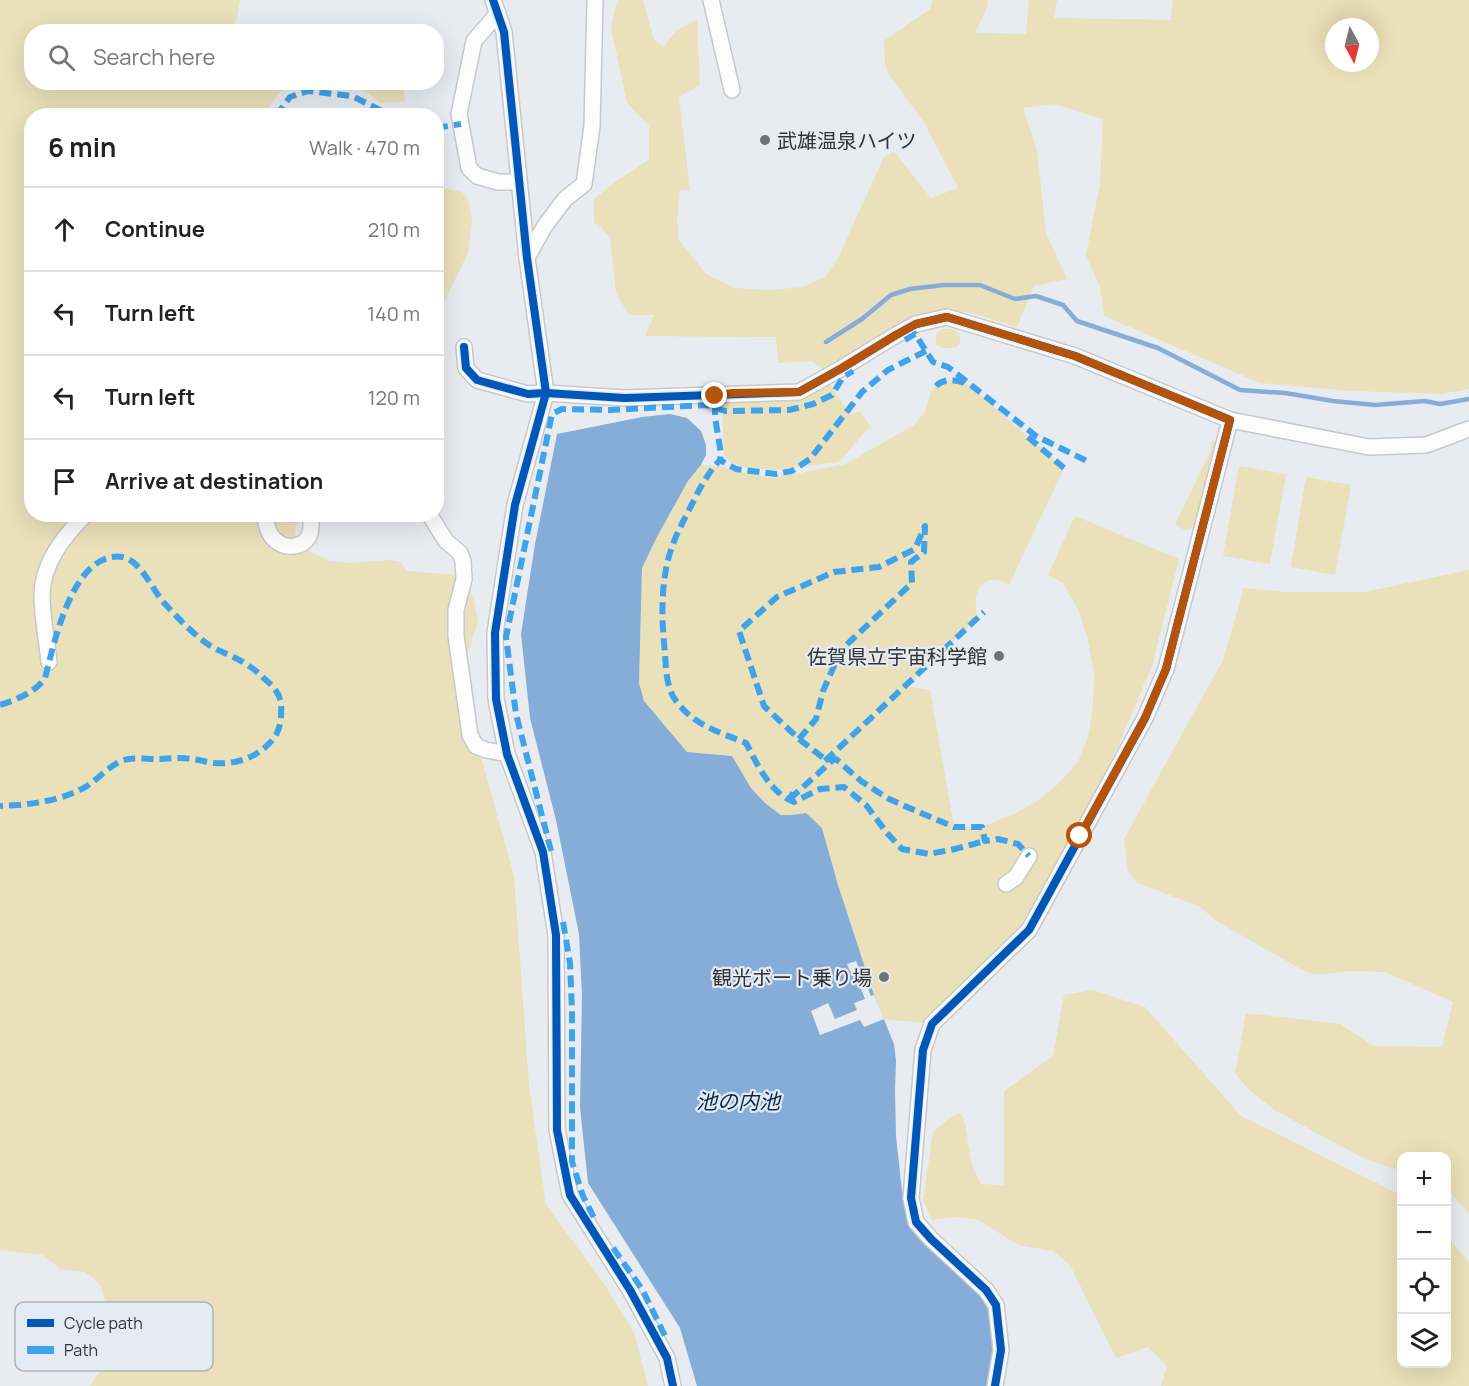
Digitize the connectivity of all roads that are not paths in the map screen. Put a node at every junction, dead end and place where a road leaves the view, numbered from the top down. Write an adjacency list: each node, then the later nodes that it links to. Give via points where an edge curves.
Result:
1 (595, 0): 6 (street, via 592,126 584,184 558,208)
2 (711, 0): 4 (street)
3 (496, 7): 5 (street, via 504,32); 5 (street, via 474,41 459,114 469,168 477,176 498,182)
4 (732, 90)
5 (519, 182): 6 (street)
6 (527, 258): 8 (street)
7 (464, 347): 8 (street, via 466,368 477,380 528,394)
8 (546, 393): 9 (street, via 625,398 799,392 916,324 947,317 1075,356); 16 (street, via 515,505 495,633 496,699)
9 (1230, 420): 10 (street, via 1368,447 1426,445); 20 (street, via 1166,669 1145,718 1029,930 932,1024 923,1050 911,1198 916,1222 987,1290 996,1305 1001,1350)
10 (1469, 429)
11 (78, 522): 15 (street, via 52,555 47,569 42,594)
12 (266, 522): 13 (street, via 276,541 288,547 299,546 308,539)
13 (310, 522)
14 (434, 522): 16 (street, via 463,561 456,636 470,735 476,746)
15 (49, 662)
16 (507, 754): 19 (street, via 543,852 556,935 557,1130 570,1196 630,1290 667,1358)
17 (1029, 856): 18 (street, via 1016,877)
18 (1005, 884)
19 (673, 1386)
20 (995, 1386)

